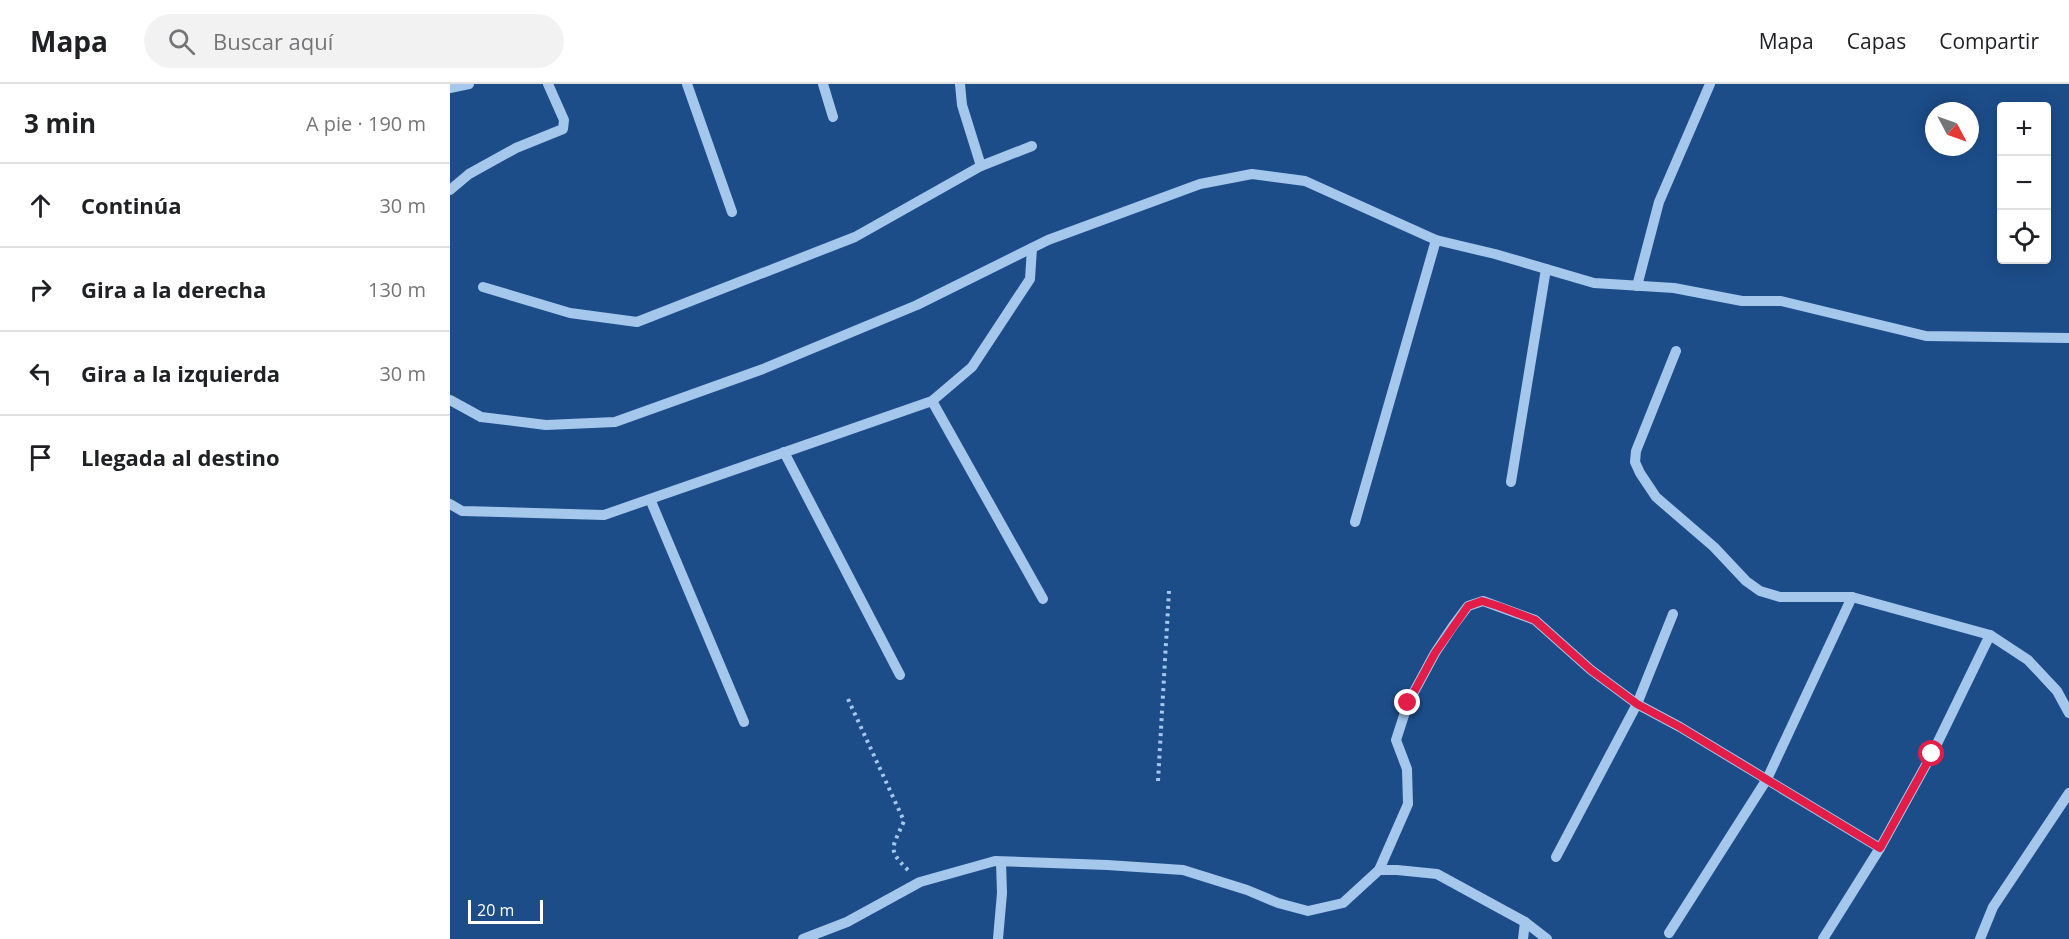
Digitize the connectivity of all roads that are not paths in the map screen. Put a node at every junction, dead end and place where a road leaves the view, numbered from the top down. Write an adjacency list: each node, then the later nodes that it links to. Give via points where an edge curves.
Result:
1 (469, 84): 7 (street)
2 (548, 84): 11 (street, via 564,120 563,129 516,148 469,174)
3 (687, 84): 12 (street)
4 (823, 84): 8 (street)
5 (960, 84): 10 (street)
6 (1710, 84): 16 (street, via 1659,202)
7 (450, 88)
8 (833, 117)
9 (1032, 146): 10 (street)
10 (981, 166): 17 (street, via 855,237 637,322 570,313)
11 (450, 190)
12 (732, 212)
13 (1436, 240): 14 (street, via 1305,181 1252,174 1200,184); 15 (street); 26 (street)
14 (1032, 248): 20 (street, via 917,305 763,369 615,422 546,425 482,417); 21 (street, via 1030,279 972,367)
15 (1546, 269): 16 (street, via 1594,283); 23 (street)
16 (1637, 286): 18 (street, via 1674,288 1742,301 1781,302 1926,336)
17 (483, 287)
18 (2069, 338)
19 (1676, 351): 27 (street, via 1636,451 1635,462 1656,497 1760,591 1780,597)
20 (450, 400)
21 (932, 401): 22 (street); 28 (street)
22 (784, 452): 24 (street); 31 (street)
23 (1511, 482)
24 (650, 498): 25 (street, via 604,515 462,511); 34 (street)
25 (450, 504)
26 (1355, 522)
27 (1852, 597): 30 (street); 35 (street)
28 (1043, 599)
29 (1673, 614): 32 (street)
30 (1990, 635): 33 (street, via 2028,660 2057,691); 37 (street, via 1932,754)
31 (900, 675)
32 (1637, 704): 35 (street); 38 (street); 40 (street, via 1535,620 1482,601 1468,606 1435,653 1408,703 1396,740 1407,769 1408,804)
33 (2069, 713)
34 (744, 722)
35 (1767, 779): 37 (street); 42 (street)
36 (2069, 793): 48 (street, via 1993,907)
37 (1880, 848): 47 (street)
38 (1556, 857)
39 (1001, 862): 40 (street, via 1183,870 1308,911 1343,903); 43 (street, via 920,882 847,921); 44 (street)
40 (1379, 870): 41 (street, via 1437,874)
41 (1525, 922): 45 (street); 46 (street)
42 (1670, 933)
43 (803, 939)
44 (998, 939)
45 (1523, 939)
46 (1547, 939)
47 (1823, 939)
48 (1980, 939)

